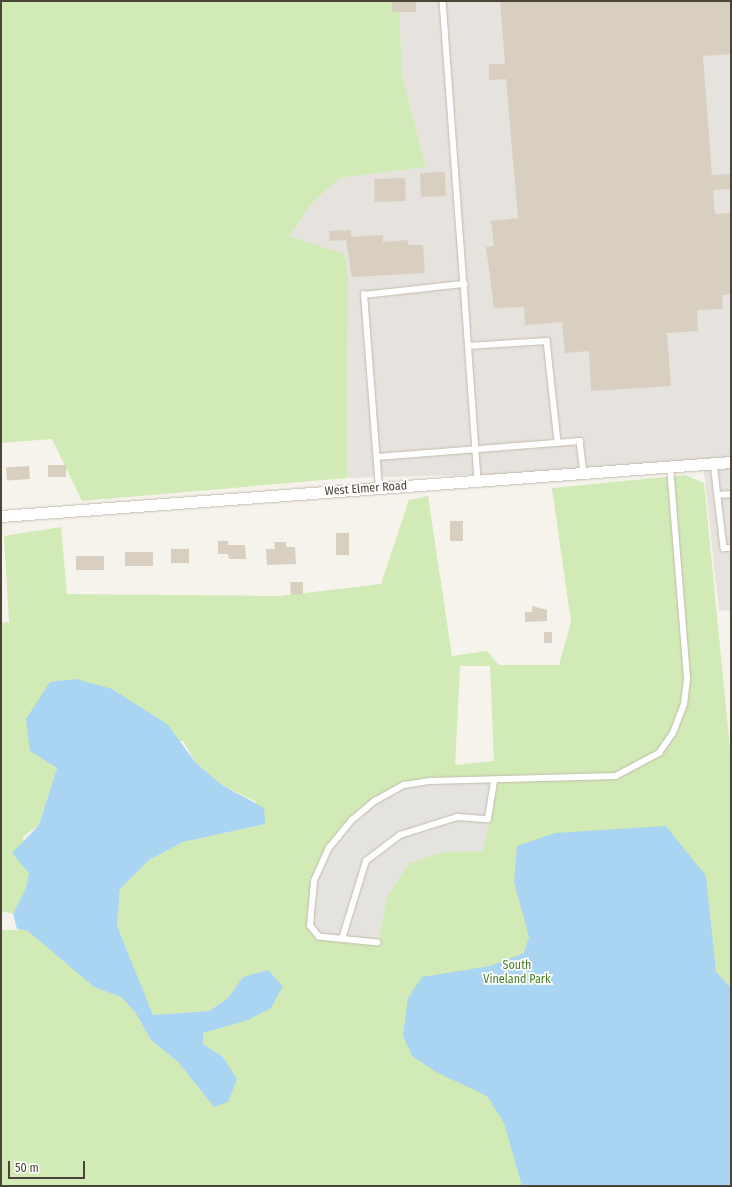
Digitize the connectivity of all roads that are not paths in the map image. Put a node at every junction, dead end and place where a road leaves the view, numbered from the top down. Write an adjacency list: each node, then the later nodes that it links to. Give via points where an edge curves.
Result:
1 (443, 1): 2 (lane)
2 (464, 284): 3 (lane); 6 (lane, via 364,295)
3 (468, 346): 4 (lane, via 547,341); 5 (lane)
4 (558, 442): 5 (lane); 10 (lane, via 580,441)
5 (476, 449): 6 (lane); 11 (lane)
6 (377, 457): 12 (lane)
7 (731, 462): 8 (street, West Elmer Road)
8 (714, 463): 9 (street, West Elmer Road); 14 (lane)
9 (670, 466): 10 (street, West Elmer Road); 17 (lane, via 687,678 684,704 673,733 659,752 616,776)
10 (584, 472): 11 (street, West Elmer Road)
11 (478, 480): 12 (street, West Elmer Road)
12 (379, 488): 15 (street, West Elmer Road)
13 (731, 494): 14 (lane)
14 (718, 495): 16 (lane, via 724,548)
15 (1, 516)
16 (731, 548)
17 (494, 781): 18 (lane, via 488,819 457,817 400,835 366,862); 18 (lane, via 430,781 404,785 375,801 352,820 326,855 314,881 311,904 310,926 319,937)
18 (342, 939): 19 (lane)
19 (378, 943)

